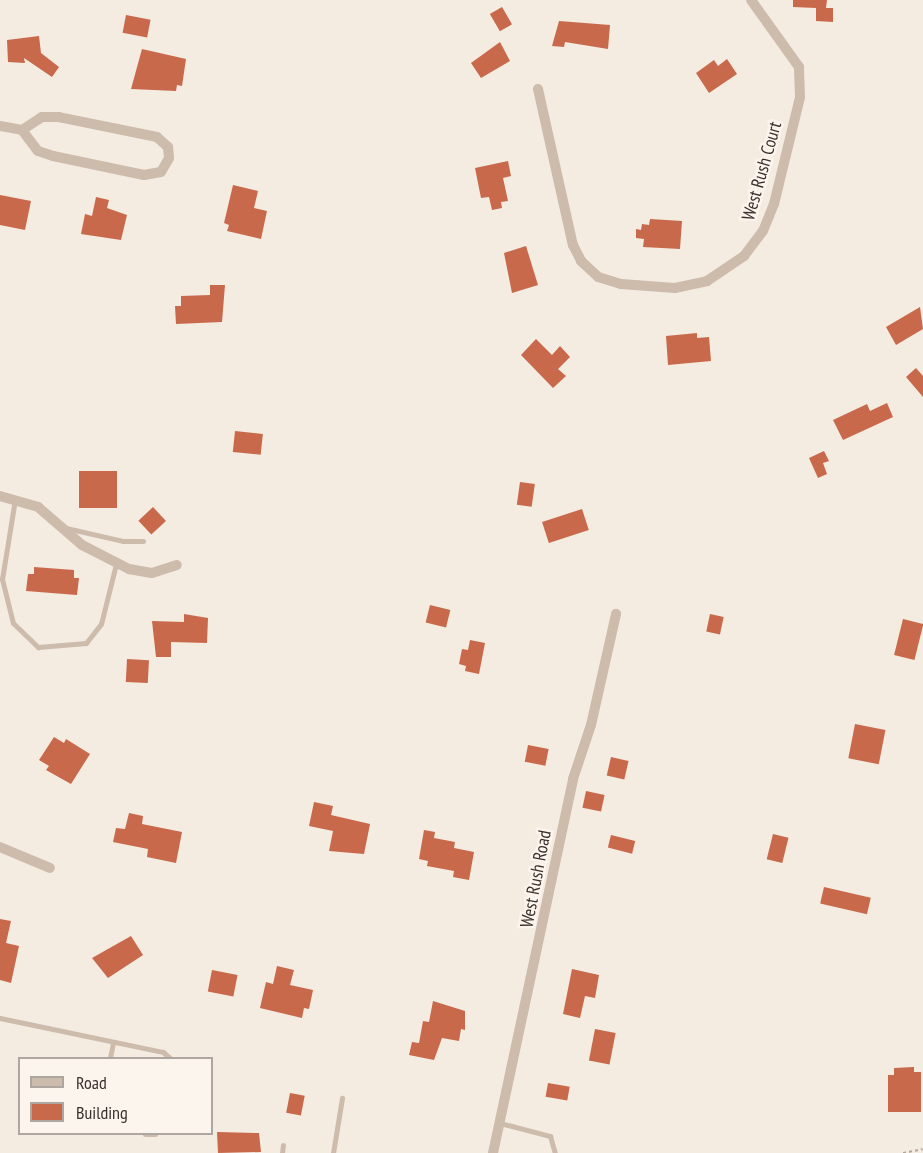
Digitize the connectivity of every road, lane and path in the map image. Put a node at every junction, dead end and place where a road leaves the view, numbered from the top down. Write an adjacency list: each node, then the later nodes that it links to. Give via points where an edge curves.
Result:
1 (751, 0): 2 (street, West Rush Court, via 799,67 800,96 774,204 763,231 744,256 707,281 675,288 621,284 598,276 580,261 573,245)
2 (538, 89)
3 (0, 126): 4 (street)
4 (22, 130): 4 (street, via 38,151 144,175 161,172 169,158 168,147 157,136 58,117 42,117)
5 (0, 496): 6 (street)
6 (15, 499): 7 (street, via 38,507); 9 (lane, via 2,579 14,622 38,646 86,643 101,624)
7 (61, 527): 8 (lane); 9 (street, via 82,545)
8 (143, 541)
9 (116, 564): 10 (street, via 152,573)
10 (177, 565)
11 (616, 614): 19 (street, West Rush Road, via 591,725 573,779)
12 (0, 847): 13 (street)
13 (50, 868)
14 (0, 1018): 15 (lane)
15 (113, 1043): 16 (lane); 17 (lane, via 163,1052)
16 (110, 1057)
17 (168, 1057)
18 (342, 1098): 23 (lane)
19 (500, 1123): 24 (street, West Rush Road); 25 (lane, via 550,1136)
20 (283, 1145): 22 (lane)
21 (923, 1149): 26 (path)
22 (282, 1153)
23 (333, 1153)
24 (493, 1153)
25 (555, 1153)
26 (903, 1153)

